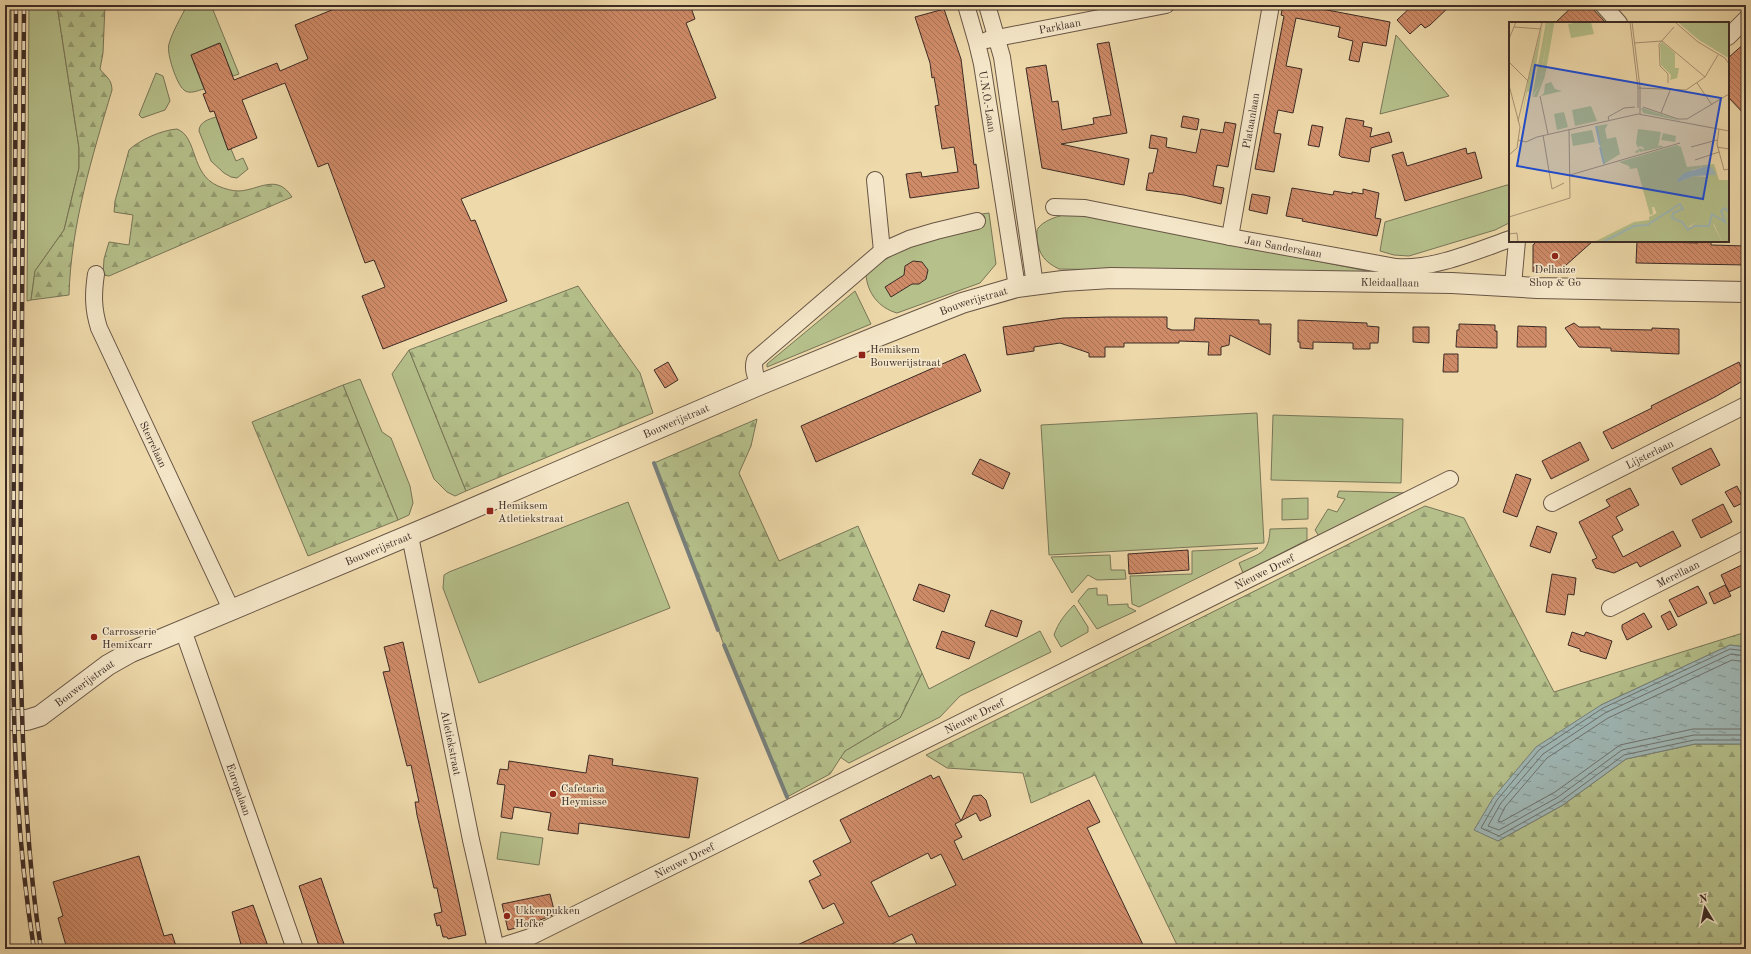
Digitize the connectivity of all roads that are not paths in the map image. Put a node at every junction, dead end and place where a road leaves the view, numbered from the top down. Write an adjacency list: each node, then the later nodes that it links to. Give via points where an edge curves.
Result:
1 (966, 5): 10 (street, U.N.O.-Laan)
2 (987, 5): 9 (street, U.N.O.-Laan)
3 (1166, 5): 9 (street, Parklaan)
4 (1271, 5): 16 (street, Plataanlaan)
5 (1603, 5): 7 (street)
6 (1746, 19): 8 (street)
7 (1618, 22)
8 (1729, 36)
9 (997, 37): 10 (street, Parklaan); 12 (street, U.N.O.-Laan)
10 (978, 43): 13 (street, U.N.O.-Laan)
11 (875, 180): 19 (street)
12 (1022, 196): 13 (street); 22 (street, U.N.O.-Laan)
13 (1003, 198): 22 (street, U.N.O.-Laan)
14 (1054, 207): 16 (street, Jan Sanderslaan, via 1085,208)
15 (977, 221): 19 (street, via 916,237)
16 (1230, 238): 17 (street, Jan Sanderslaan, via 1406,268 1418,268)
17 (1509, 239)
18 (1517, 242): 21 (street)
19 (882, 251): 24 (street, via 755,360 754,373)
20 (96, 274): 31 (street, Sterrelaan, via 93,298 99,328)
21 (1512, 285): 22 (street, Kleidaallaan, via 1111,278); 23 (street, Kleidaallaan, via 1537,288)
22 (1026, 286): 24 (street, Bouwerijstraat, via 955,305)
23 (1746, 292)
24 (759, 385): 28 (street, Bouwerijstraat)
25 (1746, 405): 27 (street, Lijsterlaan)
26 (1450, 479): 35 (street, Nieuwe Dreef, via 530,937)
27 (1552, 503)
28 (410, 536): 31 (street, Bouwerijstraat); 35 (street, Atletiekstraat, via 471,840)
29 (1746, 539): 30 (street, Merellaan)
30 (1610, 608)
31 (230, 609): 32 (street, Bouwerijstraat)
32 (183, 630): 33 (street, Bouwerijstraat, via 131,652 108,665 40,716 27,720); 34 (street, Europalaan)
33 (5, 720)
34 (295, 949)
35 (496, 949)

